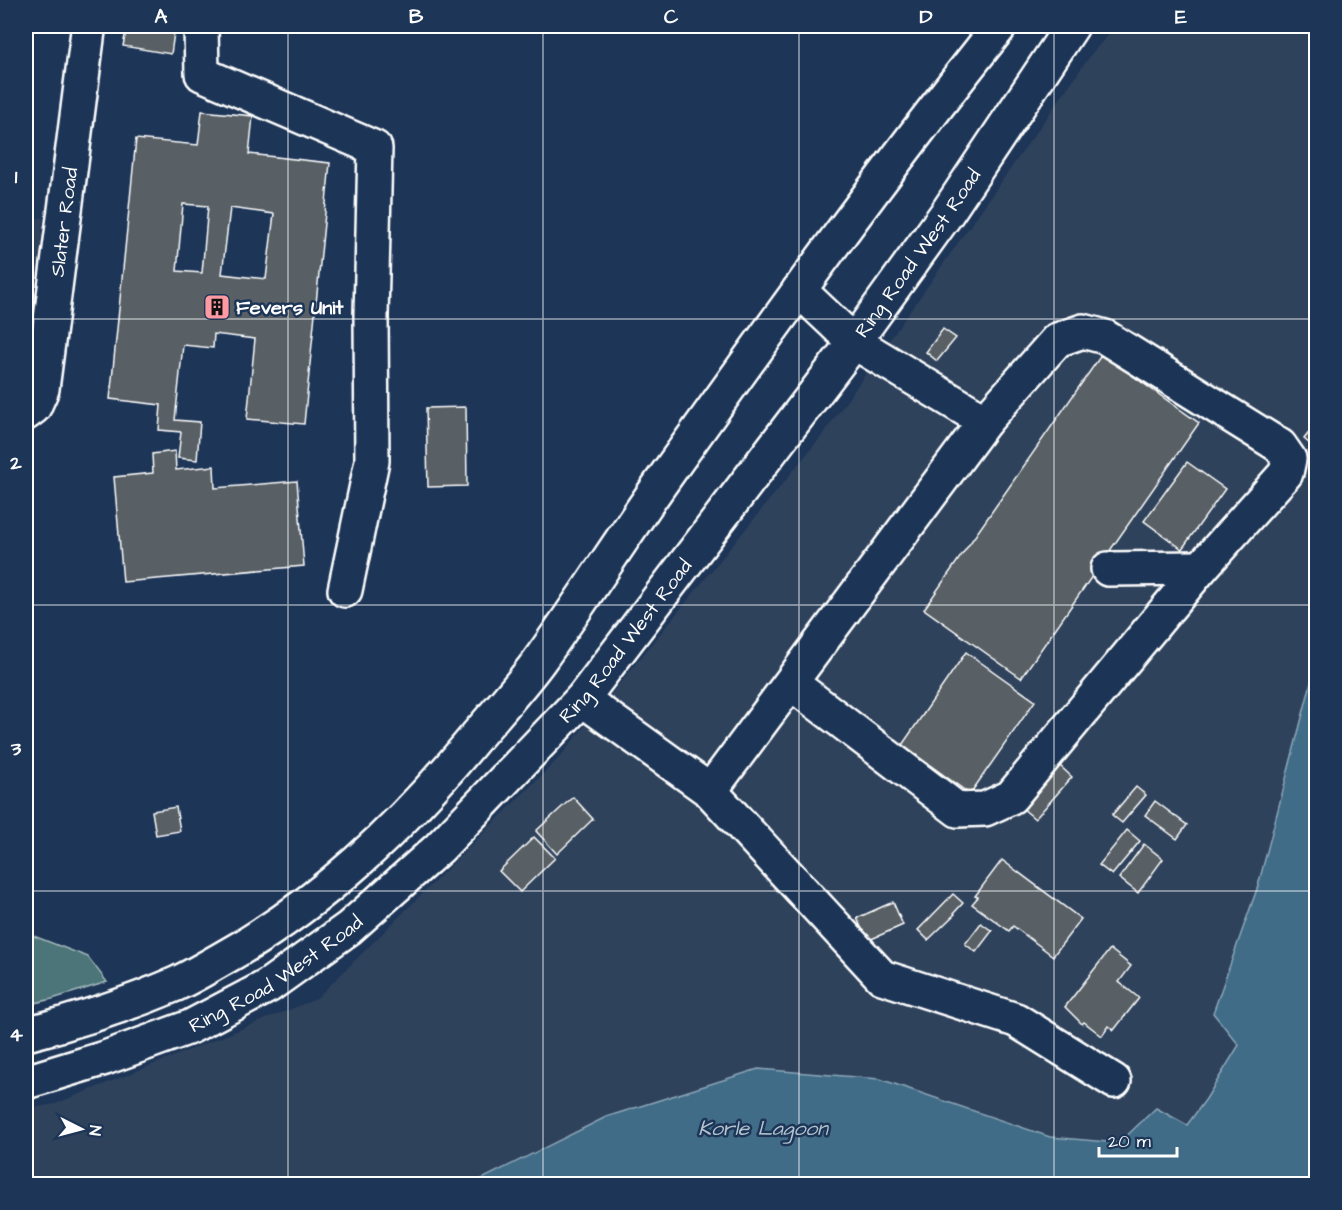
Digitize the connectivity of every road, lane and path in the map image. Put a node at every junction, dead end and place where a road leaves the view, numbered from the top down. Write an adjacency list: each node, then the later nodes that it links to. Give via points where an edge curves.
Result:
1 (90, 26): 7 (main road, Slater Road, via 42,389 34,407)
2 (201, 26): 11 (main road, via 202,74 375,148 372,460)
3 (1000, 26): 5 (main road, Ring Road West Road, via 894,159)
4 (1072, 26): 6 (main road, Ring Road West Road, via 947,213)
5 (799, 290): 6 (main road); 15 (main road, Ring Road West Road, via 537,664 432,790 374,847 317,897 253,942 179,982 81,1020)
6 (854, 342): 8 (main road); 13 (main road, Ring Road West Road)
7 (26, 413)
8 (985, 421): 9 (main road, via 1057,340 1083,331 1105,337 1280,446 1289,459 1286,473); 12 (main road)
9 (1201, 568): 10 (main road); 12 (main road, via 1011,797 985,809 958,810)
10 (1108, 569)
11 (345, 590)
12 (791, 683): 14 (main road)
13 (582, 699): 14 (main road); 17 (main road, Ring Road West Road, via 439,848 349,928 268,986 190,1027)
14 (710, 791): 16 (main road, via 882,977 1016,1020)
15 (26, 1034)
16 (1114, 1081)
17 (26, 1082)

